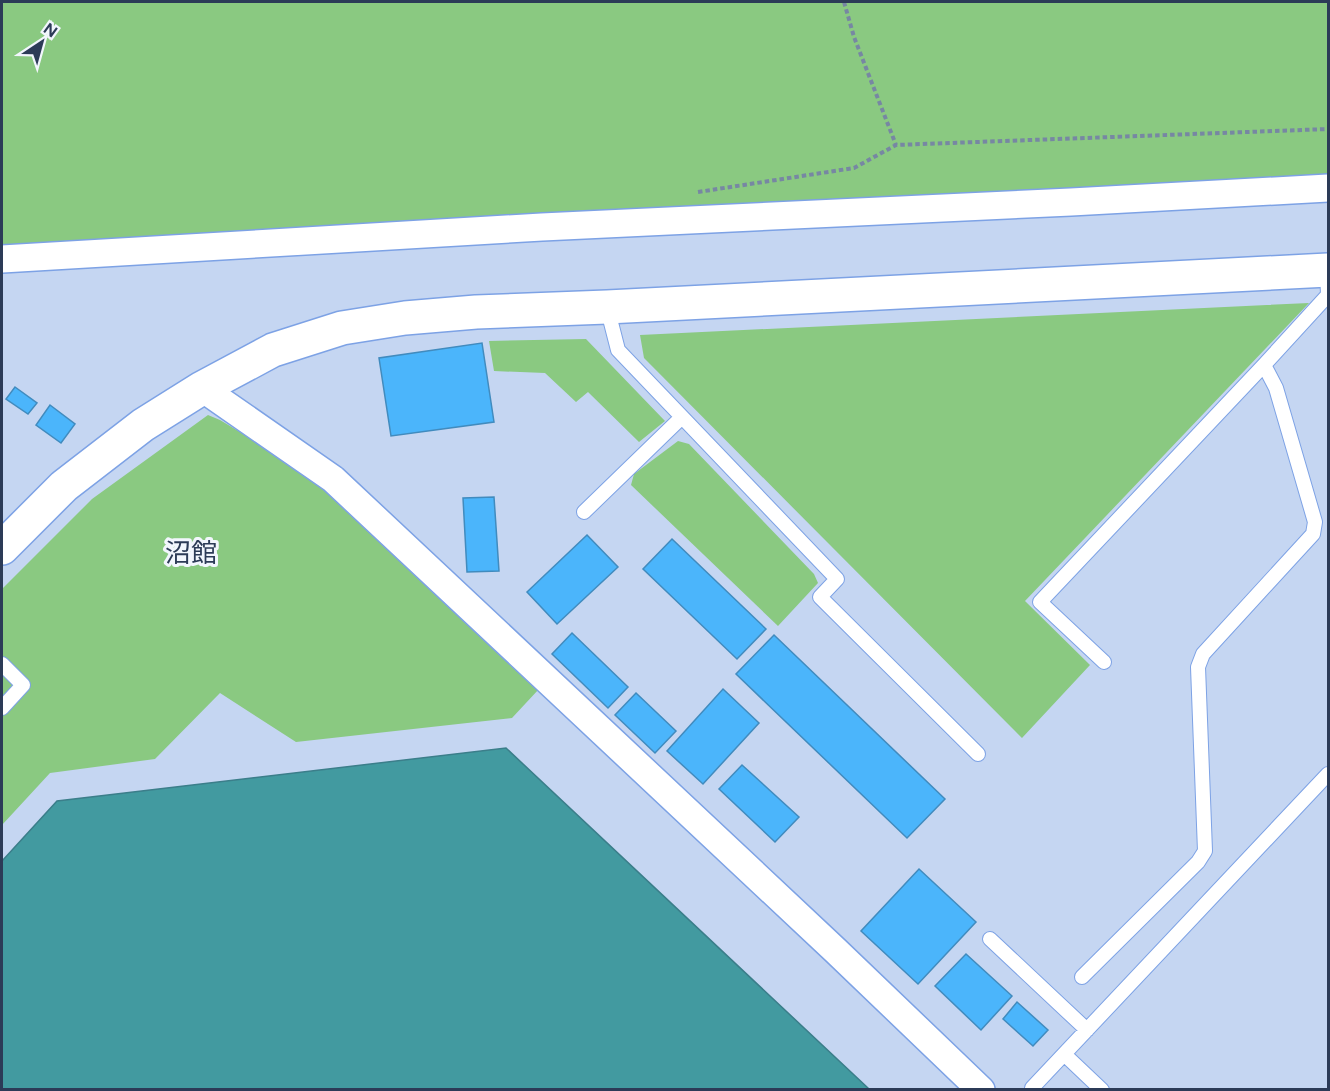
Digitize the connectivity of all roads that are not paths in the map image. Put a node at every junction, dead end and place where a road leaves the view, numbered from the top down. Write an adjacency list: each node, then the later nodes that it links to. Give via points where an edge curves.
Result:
1 (1329, 188): 2 (street, via 542,227)
2 (2, 259)
3 (1328, 270): 4 (street); 5 (lane, via 1328,296)
4 (607, 307): 6 (street, via 476,312 342,328 273,350); 7 (lane, via 618,350)
5 (1264, 365): 10 (lane, via 1040,602); 16 (lane, via 1276,388 1315,522 1313,534 1203,654 1198,667 1205,851)
6 (201, 388): 9 (street, via 143,425 64,486); 20 (street, via 333,478)
7 (682, 417): 8 (lane); 13 (lane, via 837,579 820,597)
8 (584, 512)
9 (2, 548)
10 (1104, 662)
11 (2, 664): 12 (lane, via 23,685)
12 (2, 708)
13 (978, 754)
14 (1329, 774): 17 (lane)
15 (990, 939): 17 (lane)
16 (1082, 977)
17 (1087, 1030): 18 (lane)
18 (1064, 1054): 19 (lane); 21 (lane)
19 (1032, 1088)
20 (981, 1089)
21 (1101, 1089)

